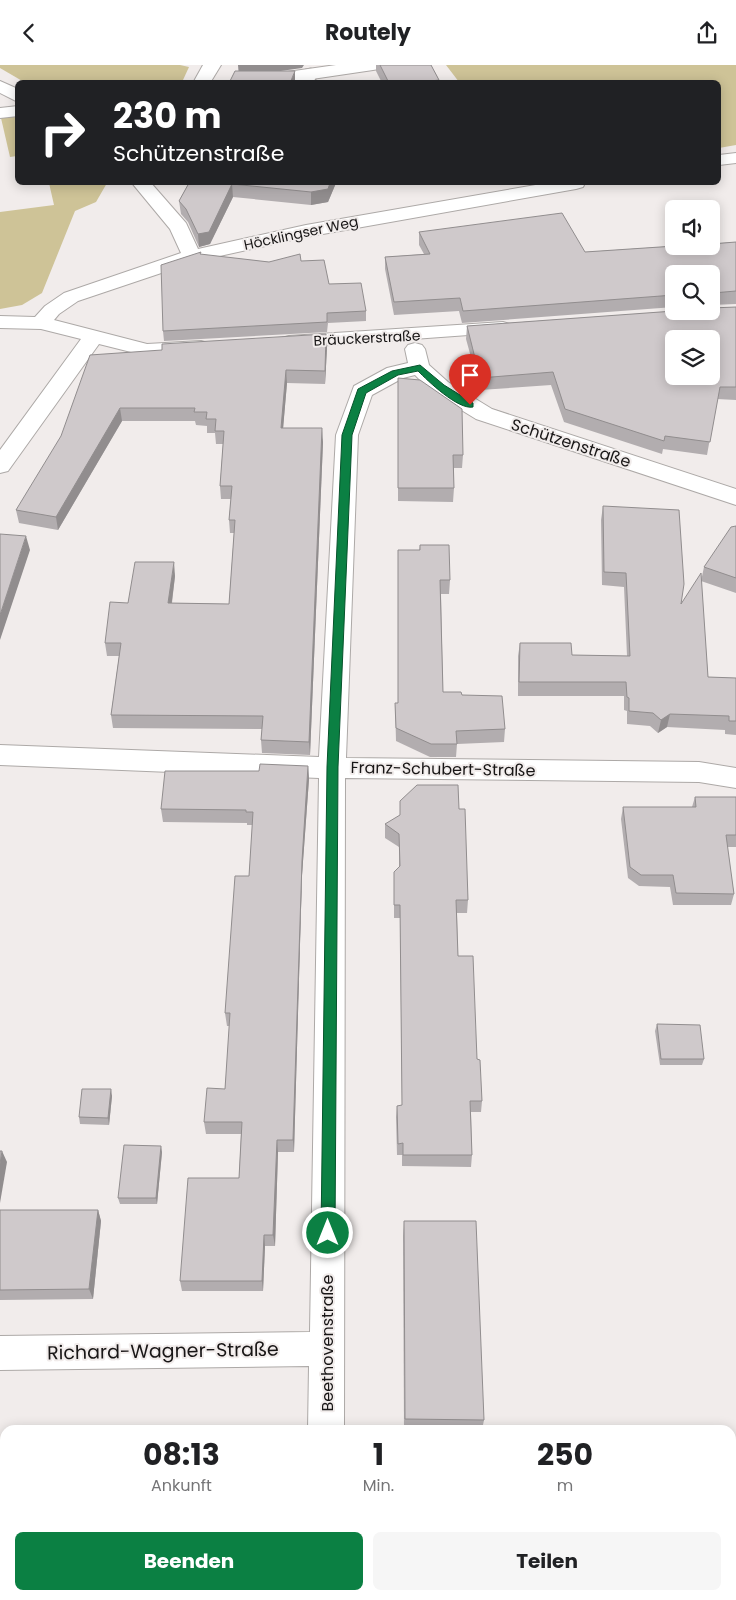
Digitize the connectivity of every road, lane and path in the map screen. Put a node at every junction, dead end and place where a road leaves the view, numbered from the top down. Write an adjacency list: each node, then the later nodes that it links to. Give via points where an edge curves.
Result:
1 (212, 65): 4 (street)
2 (373, 65): 3 (street)
3 (308, 78): 5 (street)
4 (203, 80)
5 (283, 80)
6 (0, 86): 7 (street)
7 (15, 95)
8 (15, 111): 9 (street)
9 (0, 113)
10 (736, 158): 11 (street)
11 (721, 161)
12 (143, 185): 14 (street, via 179,227)
13 (562, 185): 14 (street, Höcklingser Weg, via 306,231)
14 (192, 257): 16 (street, Höcklingser Weg, via 71,297 52,309)
15 (0, 322): 16 (street)
16 (41, 323): 19 (street)
17 (520, 327): 18 (street, Bräuckerstraße)
18 (412, 335): 20 (street, Bräuckerstraße); 22 (street)
19 (93, 337): 21 (street, via 147,350); 23 (street)
20 (275, 343)
21 (216, 346)
22 (420, 367): 24 (street, Schützenstraße, via 440,387 484,414); 26 (street, Beethovenstraße, via 395,373 362,391 347,435)
23 (0, 466)
24 (736, 497)
25 (0, 755): 26 (street, Franz-Schubert-Straße)
26 (332, 767): 27 (street, Franz-Schubert-Straße, via 699,772); 28 (street, Beethovenstraße)
27 (736, 778)
28 (327, 1349): 29 (street, Richard-Wagner-Straße); 30 (street, Beethovenstraße)
29 (0, 1353)
30 (326, 1425)

